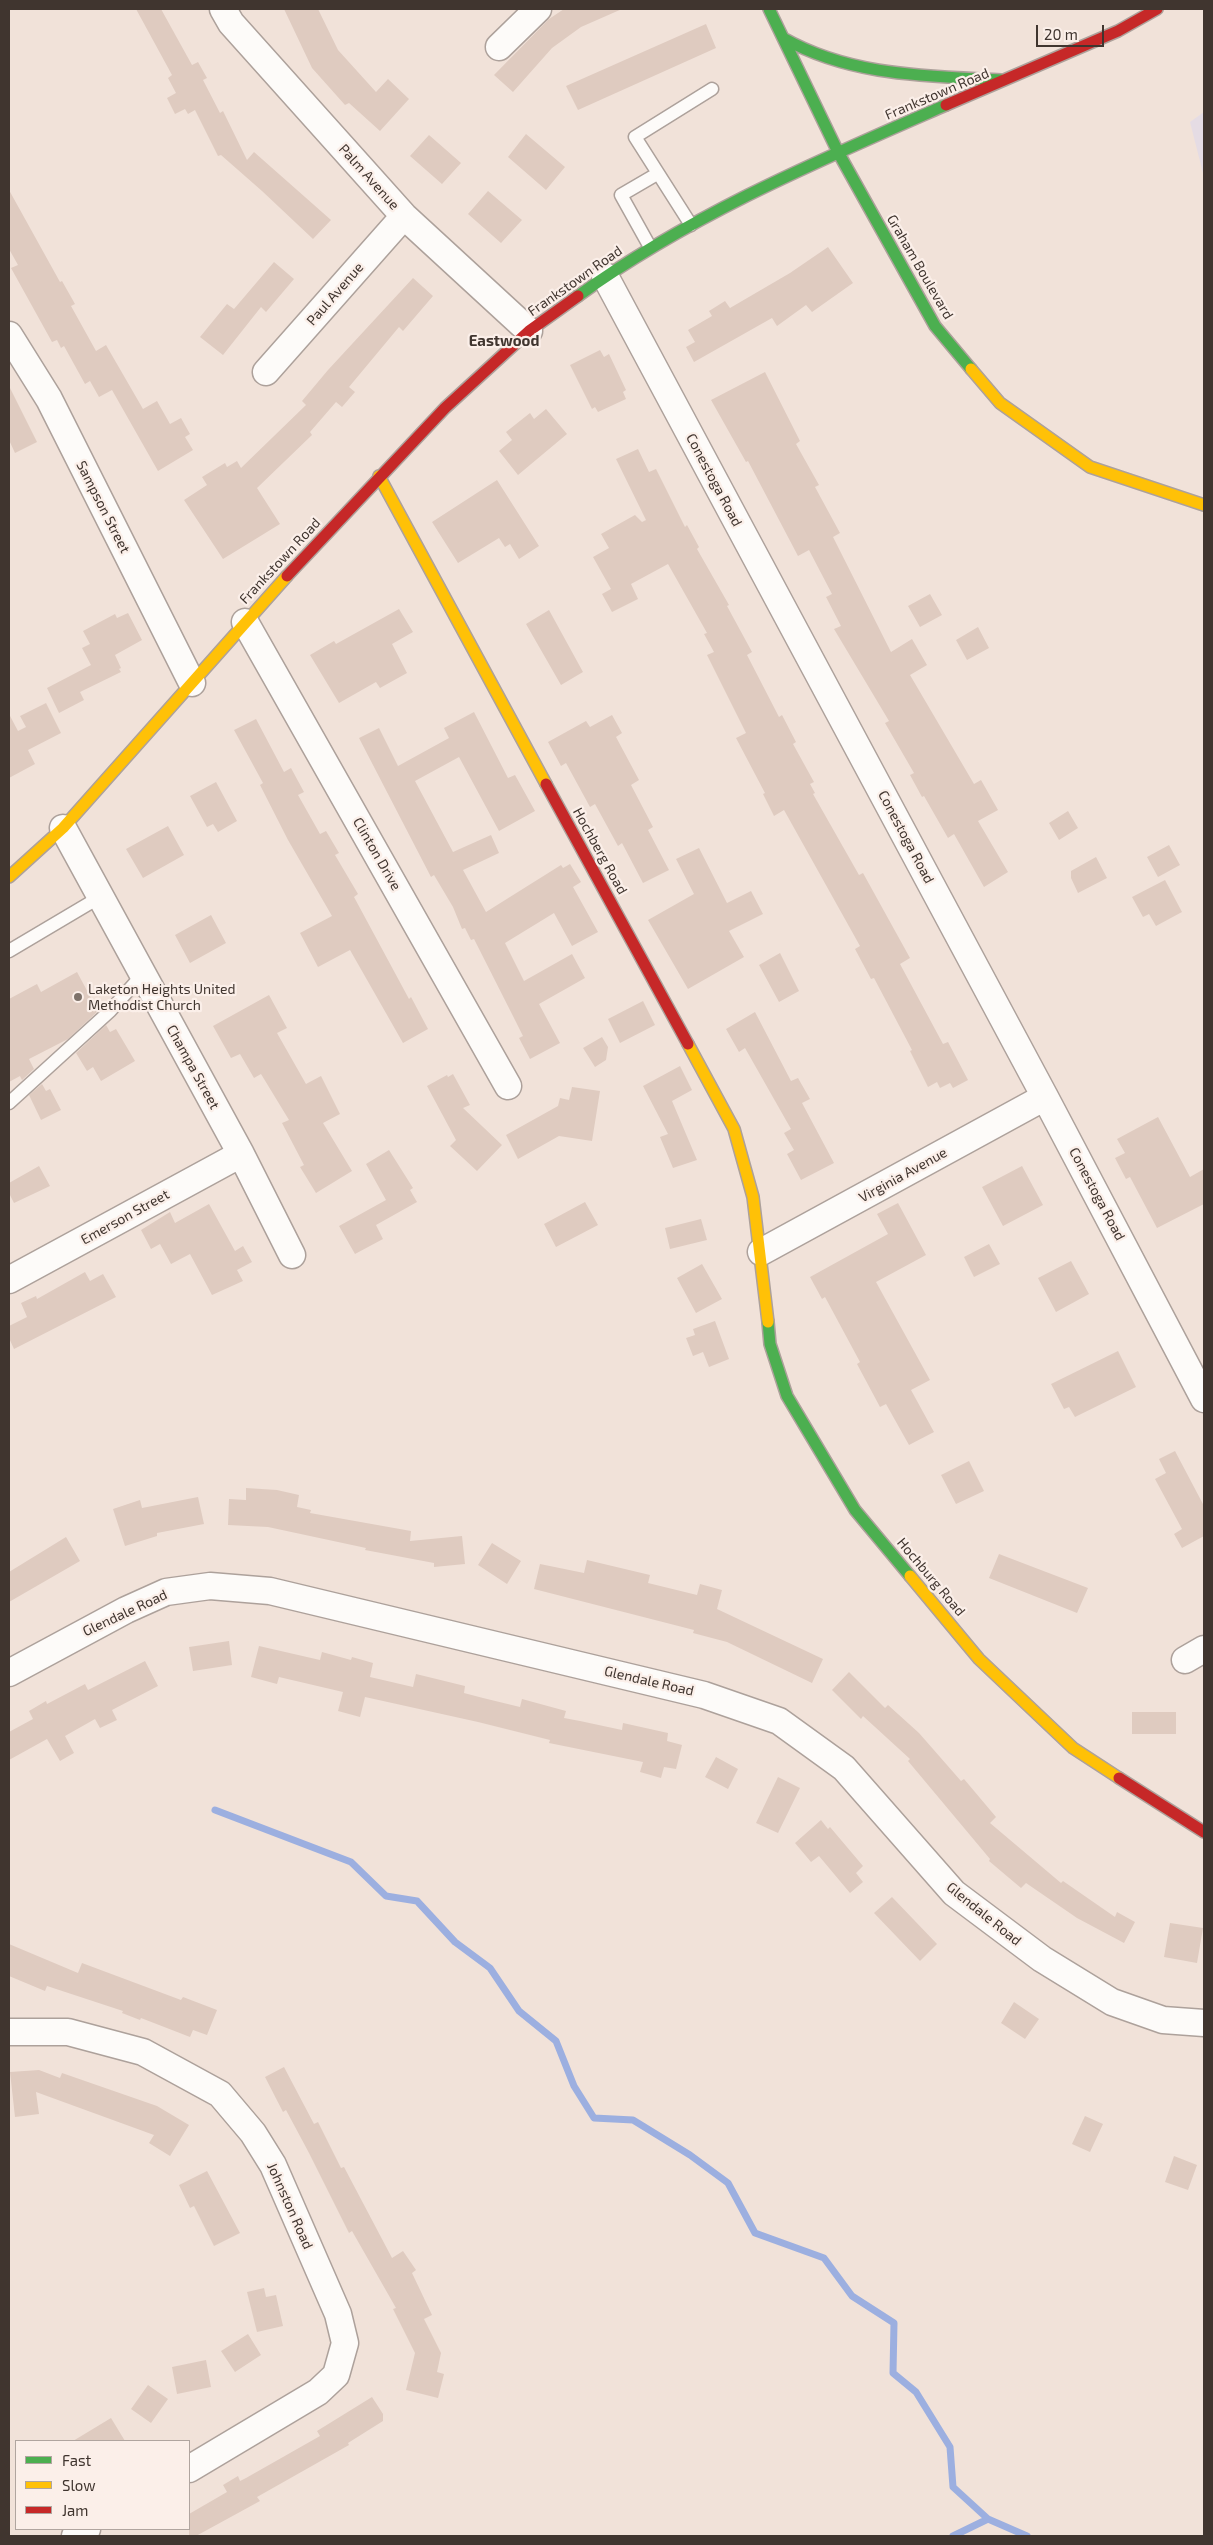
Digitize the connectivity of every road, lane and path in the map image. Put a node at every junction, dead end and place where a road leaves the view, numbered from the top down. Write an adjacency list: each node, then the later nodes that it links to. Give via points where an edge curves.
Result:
1 (223, 9): 11 (street, Palm Avenue, via 231,23)
2 (538, 9): 6 (street)
3 (769, 9): 5 (street, Graham Boulevard)
4 (1157, 9): 7 (street, Frankstown Road, via 1118,32)
5 (783, 38): 7 (street, via 808,52 843,64 944,77); 9 (street, Graham Boulevard)
6 (499, 47)
7 (1008, 80): 9 (street, Frankstown Road)
8 (712, 88): 10 (lane, via 635,137)
9 (838, 152): 12 (street, Frankstown Road); 19 (street, Graham Boulevard, via 935,326 1000,403 1090,467)
10 (657, 174): 12 (lane); 13 (lane, via 621,195)
11 (404, 216): 15 (street, Palm Avenue); 17 (street, Paul Avenue)
12 (691, 225): 13 (street, Frankstown Road)
13 (650, 248): 14 (street, Frankstown Road)
14 (605, 276): 15 (street, Frankstown Road); 28 (street, Conestoga Road)
15 (529, 331): 18 (street, Frankstown Road, via 445,408)
16 (13, 352): 21 (street, Sampson Street, via 49,399)
17 (266, 372)
18 (379, 476): 20 (street, Frankstown Road); 31 (street, Hochberg Road, via 734,1129 753,1197)
19 (1204, 505)
20 (245, 622): 21 (street, Frankstown Road); 27 (street, Clinton Drive)
21 (192, 683): 22 (street, Frankstown Road)
22 (63, 828): 23 (street, Frankstown Road); 24 (street, Champa Street)
23 (9, 877)
24 (100, 897): 25 (lane); 26 (street, Champa Street)
25 (9, 951)
26 (143, 974): 29 (lane, via 110,1011); 30 (street, Champa Street)
27 (508, 1086)
28 (1046, 1097): 31 (street, Virginia Avenue); 34 (street, Conestoga Road)
29 (9, 1103)
30 (241, 1154): 32 (street, Champa Street); 33 (street, Emerson Street)
31 (761, 1252): 36 (street, Hochburg Road, via 770,1344 787,1396 855,1510 979,1658 1073,1748)
32 (292, 1255)
33 (9, 1280)
34 (1204, 1399)
35 (9, 1673): 37 (street, Glendale Road, via 166,1592 210,1586 270,1591 704,1694 779,1721 844,1768 954,1893 1042,1959 1112,2002 1163,2020)
36 (1204, 1832)
37 (1204, 2023)
38 (9, 2032): 39 (street, Johnston Road, via 68,2032 144,2052 220,2094 253,2133 272,2165 338,2314 345,2343 336,2376 318,2392)
39 (190, 2468)

